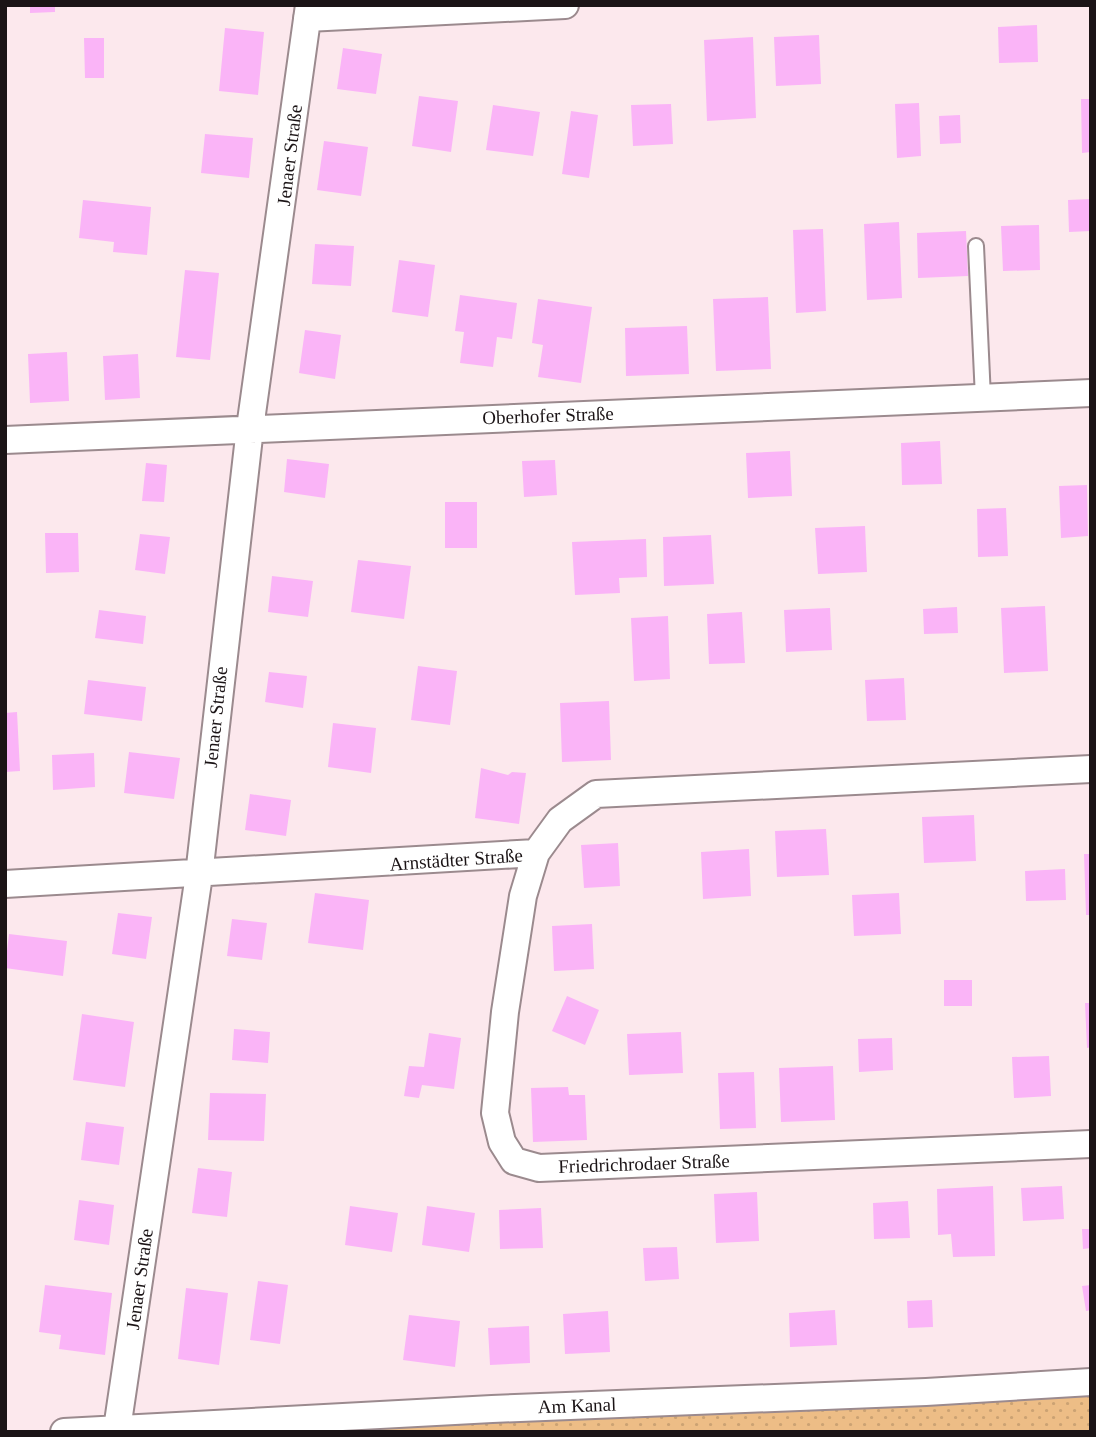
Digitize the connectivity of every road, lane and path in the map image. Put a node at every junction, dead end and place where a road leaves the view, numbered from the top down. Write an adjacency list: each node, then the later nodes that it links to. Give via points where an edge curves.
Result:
1 (565, 5): 2 (street)
2 (308, 11): 6 (street, Jenaer Straße)
3 (975, 246): 5 (lane)
4 (1091, 393): 5 (street, Oberhofer Straße)
5 (983, 398): 6 (street, Oberhofer Straße)
6 (250, 428): 7 (street, Oberhofer Straße); 10 (street, Jenaer Straße)
7 (5, 440)
8 (1091, 769): 9 (street, Arnstädter Straße, via 596,794 560,820)
9 (536, 853): 10 (street, Arnstädter Straße); 12 (street, Friedrichrodaer Straße, via 517,934 495,1113 502,1142 514,1161 539,1168)
10 (199, 875): 11 (street, Arnstädter Straße); 14 (street, Jenaer Straße)
11 (5, 884)
12 (1091, 1144)
13 (1091, 1382): 14 (street, Am Kanal)
14 (117, 1429): 15 (street, Am Kanal)
15 (64, 1432)

